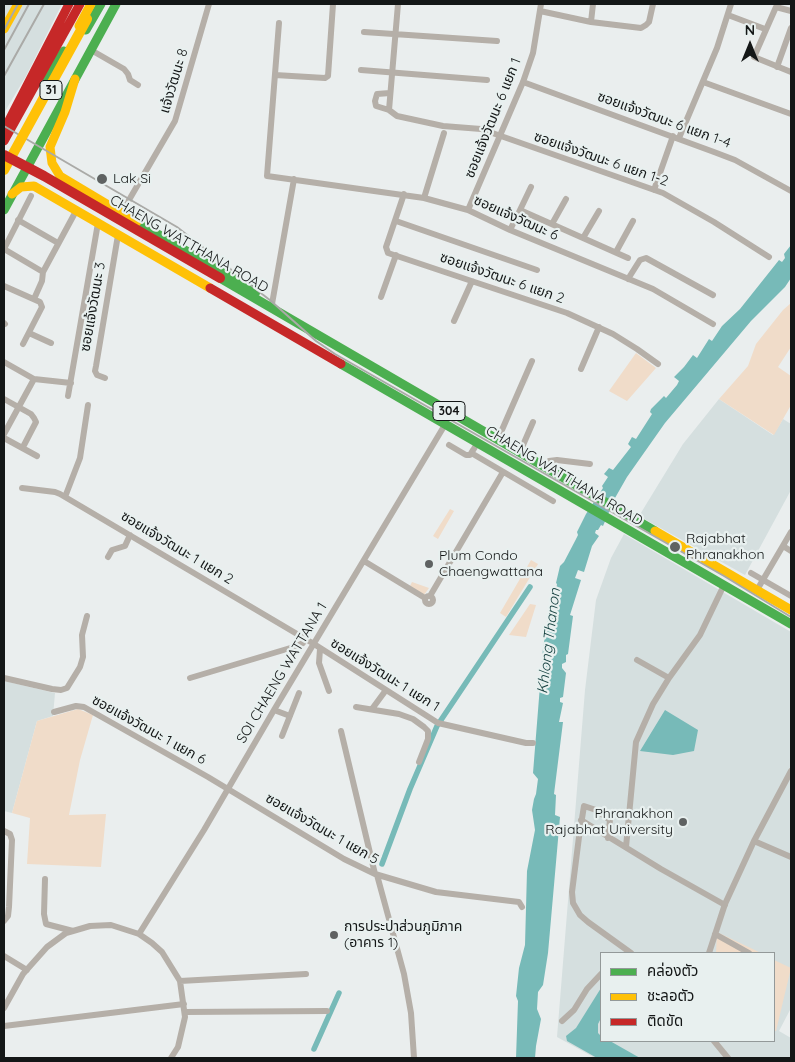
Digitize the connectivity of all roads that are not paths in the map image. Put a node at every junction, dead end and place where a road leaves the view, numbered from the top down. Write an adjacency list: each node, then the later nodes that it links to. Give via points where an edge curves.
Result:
1 (18, 4): 21 (main road)
2 (69, 4): 40 (main road, 31)
3 (80, 4): 44 (main road, 31)
4 (85, 4): 19 (main road)
5 (91, 4): 19 (main road, 31, bridge)
6 (99, 4): 47 (main road, 31, bridge, via 87,19); 49 (main road, 31)
7 (116, 4): 26 (main road, 31)
8 (210, 4): 65 (street, แจ้งวัฒนะ 8, via 175,121)
9 (333, 4): 31 (street, via 328,76)
10 (398, 4): 24 (street)
11 (593, 4): 17 (street)
12 (653, 4): 17 (street, via 644,27)
13 (731, 4): 16 (street)
14 (540, 8): 17 (street); 34 (street, ซอยแจ้งวัฒนะ 6 แยก 1, via 533,53)
15 (791, 11): 22 (street, via 776,6)
16 (728, 15): 22 (street); 35 (street)
17 (592, 22)
18 (279, 23): 31 (street)
19 (78, 28): 45 (main road, 31)
20 (791, 28): 27 (street)
21 (4, 29)
22 (765, 29): 27 (street, via 754,58)
23 (364, 32): 24 (street)
24 (395, 34): 25 (street); 29 (street)
25 (497, 41)
26 (91, 50): 32 (main road, 31); 36 (street, via 124,69 130,80)
27 (777, 67): 30 (street)
28 (361, 70): 29 (street)
29 (392, 72): 33 (street); 37 (street)
30 (791, 72)
31 (275, 75): 50 (street, ซอยแจ้งวัฒนะ 6, via 266,173 268,176)
32 (75, 79): 48 (main road, via 50,147 52,163); 55 (main road, 31)
33 (487, 80)
34 (524, 82): 42 (street, ซอยแจ้งวัฒนะ 6 แยก 1); 43 (street, ซอยแจ้งวัฒนะ 6 แยก 1-4)
35 (703, 82): 39 (street); 43 (street)
36 (138, 85)
37 (390, 93): 38 (street); 38 (street, via 377,94 375,101 376,106)
38 (389, 110): 42 (street, ซอยแจ้งวัฒนะ 6 แยก 1-2, via 402,117 443,126 481,129)
39 (791, 114)
40 (4, 129)
41 (444, 133): 58 (street)
42 (500, 137): 52 (street, ซอยแจ้งวัฒนะ 6 แยก 1-2); 62 (street, ซอยแจ้งวัฒนะ 6 แยก 1)
43 (676, 137): 52 (street); 53 (street, ซอยแจ้งวัฒนะ 6 แยก 1-4, via 735,160)
44 (4, 141)
45 (4, 155): 83 (main road, CHAENG WATTHANA ROAD / 304, bridge)
46 (4, 162): 83 (main road, CHAENG WATTHANA ROAD / 304)
47 (4, 170)
48 (60, 176): 54 (main road, via 51,175 46,179); 65 (main road, CHAENG WATTHANA ROAD)
49 (4, 178)
50 (294, 179): 56 (street, ซอยแจ้งวัฒนะ 6); 89 (street)
51 (531, 186): 63 (street)
52 (654, 190): 78 (street, ซอยแจ้งวัฒนะ 6 แยก 1-2, via 694,210)
53 (791, 190)
54 (45, 192): 55 (main road, CHAENG WATTHANA ROAD, via 27,186); 61 (main road, CHAENG WATTHANA ROAD)
55 (12, 194): 60 (main road, 31)
56 (404, 194): 58 (street, ซอยแจ้งวัฒนะ 6); 67 (street)
57 (31, 196): 66 (street)
58 (424, 198): 62 (street, ซอยแจ้งวัฒนะ 6)
59 (566, 200): 70 (street)
60 (4, 210)
61 (76, 210): 69 (main road, CHAENG WATTHANA ROAD); 74 (street)
62 (468, 210): 71 (street, ซอยแจ้งวัฒนะ 6)
63 (520, 210): 70 (street); 71 (street)
64 (598, 211): 73 (street)
65 (122, 212): 89 (main road, CHAENG WATTHANA ROAD)
66 (18, 220): 74 (street); 75 (street)
67 (396, 221): 77 (street, via 386,249); 80 (street)
68 (634, 221): 76 (street)
69 (98, 223): 72 (main road, CHAENG WATTHANA ROAD); 104 (street)
70 (552, 224): 73 (street)
71 (510, 230): 82 (street, ซอยแจ้งวัฒนะ 6)
72 (118, 234): 92 (main road, CHAENG WATTHANA ROAD); 102 (street, ซอยแจ้งวัฒนะ 3, via 95,371)
73 (583, 238): 76 (street)
74 (58, 243): 81 (street)
75 (4, 249): 81 (street)
76 (616, 252): 79 (street)
77 (396, 256): 84 (street, ซอยแจ้งวัฒนะ 6 แยก 2); 87 (street)
78 (769, 257)
79 (628, 258)
80 (537, 270)
81 (43, 272): 88 (street)
82 (628, 279): 86 (street, via 640,260 646,258); 93 (street, ซอยแจ้งวัฒนะ 6, via 653,289)
83 (218, 281): 90 (main road, CHAENG WATTHANA ROAD / 304); 92 (main road, CHAENG WATTHANA ROAD / 304)
84 (472, 281): 91 (street); 94 (street, ซอยแจ้งวัฒนะ 6 แยก 2)
85 (4, 286): 88 (street)
86 (713, 295)
87 (381, 297)
88 (34, 299): 95 (street, via 40,302 42,310)
89 (272, 304): 90 (main road, CHAENG WATTHANA ROAD)
90 (282, 313): 113 (main road, CHAENG WATTHANA ROAD / 304)
91 (454, 320)
92 (270, 322): 110 (main road, CHAENG WATTHANA ROAD / 304)
93 (713, 324)
94 (599, 327): 100 (street, ซอยแจ้งวัฒนะ 6 แยก 2); 101 (street)
95 (29, 333): 96 (street); 97 (street)
96 (51, 343)
97 (22, 344)
98 (532, 361): 113 (street)
99 (4, 362): 103 (street)
100 (658, 364)
101 (581, 369)
102 (106, 378)
103 (34, 379): 104 (street); 108 (street)
104 (70, 383): 105 (street)
105 (68, 396)
106 (4, 399): 108 (street)
107 (88, 405): 123 (street, via 80,458)
108 (18, 407): 111 (street); 116 (street, via 31,414 36,422)
109 (533, 422): 117 (street)
110 (446, 424): 115 (main road, CHAENG WATTHANA ROAD / 304); 130 (street, SOI CHAENG WATTANA 1)
111 (4, 434)
112 (4, 438): 116 (street)
113 (498, 439): 117 (main road, CHAENG WATTHANA ROAD / 304)
114 (449, 445): 115 (street, via 466,455 470,455)
115 (475, 446): 121 (street, via 474,455); 133 (main road, CHAENG WATTHANA ROAD / 304)
116 (23, 447): 118 (street)
117 (520, 452): 120 (main road, CHAENG WATTHANA ROAD / 304)
118 (37, 456)
119 (590, 464): 120 (street, via 557,460 549,461)
120 (545, 467): 134 (main road, CHAENG WATTHANA ROAD / 304)
121 (503, 472): 124 (street); 130 (street, via 428,597)
122 (22, 488): 123 (street, ซอยแจ้งวัฒนะ 1 แยก 2, via 55,492)
123 (65, 497): 126 (street, ซอยแจ้งวัฒนะ 1 แยก 2)
124 (553, 502)
125 (791, 532): 127 (street)
126 (130, 535): 129 (street, via 125,546 112,550); 139 (street, ซอยแจ้งวัฒนะ 1 แยก 2)
127 (783, 546): 128 (street); 132 (street)
128 (791, 551)
129 (108, 557)
130 (364, 561): 140 (street, SOI CHAENG WATTANA 1)
131 (751, 573): 132 (street)
132 (763, 580): 134 (street); 135 (street)
133 (724, 585): 138 (main road, CHAENG WATTHANA ROAD / 304); 145 (street, via 700,635)
134 (757, 590): 136 (main road, CHAENG WATTHANA ROAD / 304)
135 (791, 596)
136 (791, 610)
137 (87, 616): 143 (street, via 80,667 67,688 52,689)
138 (791, 624)
139 (305, 639): 140 (street, ซอยแจ้งวัฒนะ 1 แยก 2); 144 (street, via 297,646)
140 (314, 644): 141 (street, ซอยแจ้งวัฒนะ 1 แยก 1); 151 (street, SOI CHAENG WATTANA 1)
141 (320, 649): 146 (street, ซอยแจ้งวัฒนะ 1 แยก 1); 147 (street, via 319,663)
142 (637, 660): 145 (street)
143 (4, 678)
144 (190, 678)
145 (669, 678): 164 (street, via 636,742)
146 (386, 690): 150 (street); 156 (street, ซอยแจ้งวัฒนะ 1 แยก 1, via 441,724)
147 (329, 691)
148 (299, 692): 153 (street)
149 (356, 707): 150 (street)
150 (372, 709): 157 (street, via 407,717 428,731)
151 (274, 710): 153 (street); 159 (street, SOI CHAENG WATTANA 1)
152 (54, 712): 159 (street, ซอยแจ้งวัฒนะ 1 แยก 6, via 84,707)
153 (290, 716): 155 (street)
154 (341, 731): 167 (street)
155 (282, 736)
156 (533, 743)
157 (419, 762)
158 (791, 771): 163 (street)
159 (228, 789): 167 (street, ซอยแจ้งวัฒนะ 1 แยก 5); 174 (street, SOI CHAENG WATTANA 1)
160 (581, 820): 162 (street); 162 (street, via 584,806 596,810 610,820); 176 (street, via 573,903 580,915)
161 (4, 830): 166 (street, via 12,840)
162 (608, 838): 164 (street)
163 (754, 841): 165 (street); 170 (street)
164 (626, 847): 170 (street)
165 (791, 856)
166 (7, 862): 169 (street)
167 (376, 875): 171 (street, ซอยแจ้งวัฒนะ 1 แยก 5, via 436,892 518,902); 193 (street, via 404,974)
168 (45, 879): 173 (street, via 46,924)
169 (6, 889): 172 (street, via 8,916)
170 (725, 905): 175 (street)
171 (522, 907)
172 (4, 921)
173 (73, 930): 174 (street, via 112,925); 180 (street, via 47,947)
174 (139, 934): 183 (street, via 162,952)
175 (715, 934): 177 (street); 178 (street)
176 (623, 951)
177 (709, 952)
178 (747, 952)
179 (4, 956): 180 (street)
180 (27, 970): 184 (street)
181 (306, 974): 183 (street)
182 (600, 975): 189 (street, via 574,1010)
183 (180, 981): 185 (street)
184 (6, 999): 186 (street)
185 (184, 1004): 188 (street); 190 (street)
186 (4, 1008)
187 (326, 1011): 188 (street)
188 (185, 1012): 192 (street, via 178,1046)
189 (562, 1020)
190 (4, 1026)
191 (715, 1042): 194 (street)
192 (172, 1058)
193 (414, 1058)
194 (728, 1058)

